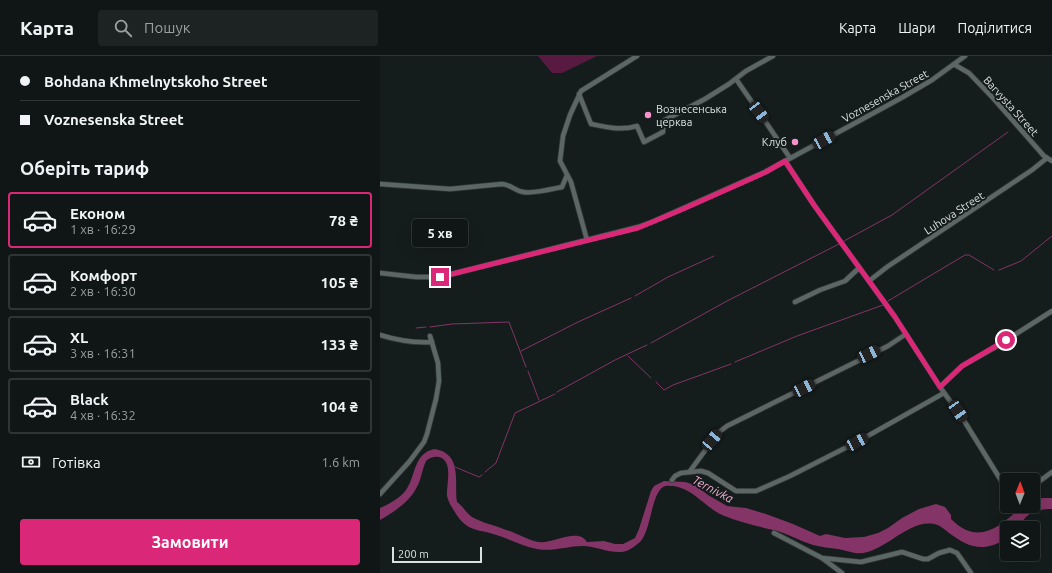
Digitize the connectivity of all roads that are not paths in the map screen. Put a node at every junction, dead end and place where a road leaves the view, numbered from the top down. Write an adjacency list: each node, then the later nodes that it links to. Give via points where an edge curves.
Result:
1 (637, 56): 4 (street)
2 (773, 56): 6 (street)
3 (965, 56): 5 (street, Voznesenska Street)
4 (630, 58): 7 (street)
5 (955, 65): 8 (street, Barvysta Street, via 969,73); 9 (street, Voznesenska Street, via 903,97)
6 (736, 79): 7 (street, via 663,121 663,132 644,142 636,126 619,129 591,124); 9 (street, via 765,121)
7 (579, 94): 11 (street, via 562,142 560,161)
8 (1047, 158): 10 (street, Barvysta Street); 18 (street, Luhova Street)
9 (787, 160): 15 (street, Voznesenska Street, via 766,172 638,228); 16 (street, via 814,205)
10 (1052, 161)
11 (567, 175): 13 (street); 14 (street)
12 (380, 184): 14 (street, via 450,189 502,184 526,192)
13 (572, 186): 14 (street); 15 (street)
14 (562, 187)
15 (587, 240): 17 (street, Voznesenska Street, via 440,277)
16 (859, 268): 18 (street); 19 (street, via 845,280)
17 (380, 273)
18 (869, 281): 21 (street)
19 (795, 302)
20 (1052, 311): 25 (street, via 962,366)
21 (906, 334): 25 (street); 27 (street, via 888,346 727,426 712,440)
22 (380, 335): 24 (street, via 415,342)
23 (430, 336): 24 (street)
24 (432, 342): 32 (street, via 438,363 439,381 427,434 409,462)
25 (940, 387): 26 (street)
26 (944, 393): 27 (street, via 857,442 756,491 736,491 708,473); 29 (street, via 954,404)
27 (690, 471): 30 (street, via 678,473)
28 (1052, 472): 31 (street)
29 (1000, 479)
30 (672, 480)
31 (1040, 481)
32 (380, 494)
33 (774, 533): 34 (street)
34 (822, 558): 35 (street); 36 (street, via 861,562 897,552 923,560 947,550 957,553)
35 (842, 573)
36 (971, 573)

